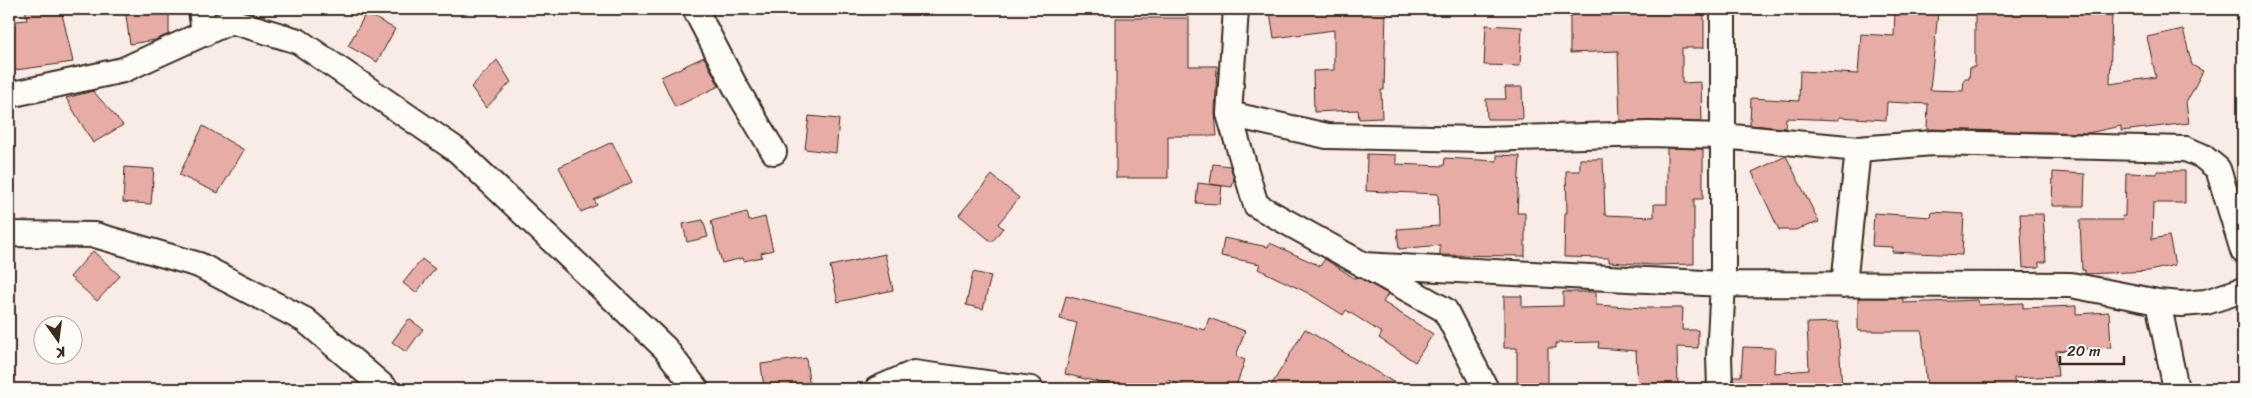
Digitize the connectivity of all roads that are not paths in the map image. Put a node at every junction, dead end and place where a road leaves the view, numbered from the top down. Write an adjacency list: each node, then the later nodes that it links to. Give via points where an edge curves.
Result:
1 (201, 9): 5 (street)
2 (695, 9): 10 (street)
3 (1236, 9): 7 (street)
4 (1723, 9): 8 (street)
5 (204, 34): 6 (street, via 123,70); 19 (street, via 231,22 298,42 458,151 665,348)
6 (9, 95)
7 (1229, 114): 8 (street, via 1328,136); 13 (street, via 1256,205)
8 (1722, 136): 9 (street); 14 (street)
9 (1858, 149): 12 (street, via 1934,143 2186,149 2202,156 2218,169); 15 (street)
10 (774, 152)
11 (9, 234): 18 (street, via 95,235 199,265 306,320)
12 (2243, 251)
13 (1363, 265): 14 (street); 22 (street, via 1444,310)
14 (1723, 284): 15 (street); 23 (street)
15 (1844, 285): 17 (street, via 2071,285)
16 (2243, 290): 17 (street, via 2206,302)
17 (2158, 302): 24 (street)
18 (386, 389)
19 (696, 389)
20 (878, 389): 21 (street, via 914,373)
21 (1030, 389)
22 (1486, 389)
23 (1720, 389)
24 (2176, 389)

